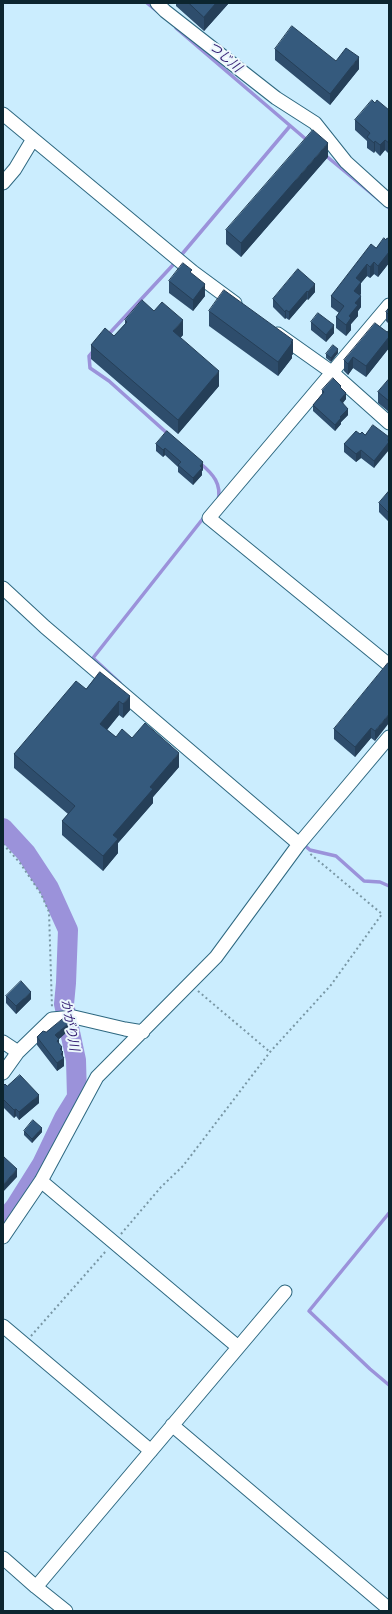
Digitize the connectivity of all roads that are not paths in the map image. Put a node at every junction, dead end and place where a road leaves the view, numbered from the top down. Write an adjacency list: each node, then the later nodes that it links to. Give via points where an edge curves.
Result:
1 (157, 3): 5 (street, via 276,98 315,123 346,162)
2 (3, 114): 3 (street)
3 (33, 139): 4 (street, via 15,169); 7 (street, via 193,272)
4 (3, 183)
5 (389, 201)
6 (389, 305): 9 (street, via 379,327)
7 (247, 311)
8 (265, 324): 9 (street)
9 (333, 373): 10 (street); 12 (street, via 209,518)
10 (389, 423)
11 (3, 588): 14 (street, via 45,627)
12 (389, 665)
13 (389, 737): 14 (street)
14 (299, 844): 15 (street, via 216,956)
15 (143, 1032): 17 (street, via 74,1017 54,1019); 19 (street, via 97,1077)
16 (3, 1042): 17 (street)
17 (18, 1052): 18 (street)
18 (3, 1073)
19 (41, 1181): 20 (street); 23 (street)
20 (3, 1237)
21 (285, 1292): 23 (street)
22 (3, 1326): 25 (street)
23 (238, 1347): 24 (street)
24 (172, 1425): 25 (street); 28 (street)
25 (151, 1451): 27 (street)
26 (3, 1558): 27 (street)
27 (36, 1587): 29 (street)
28 (389, 1609)
29 (66, 1611)

